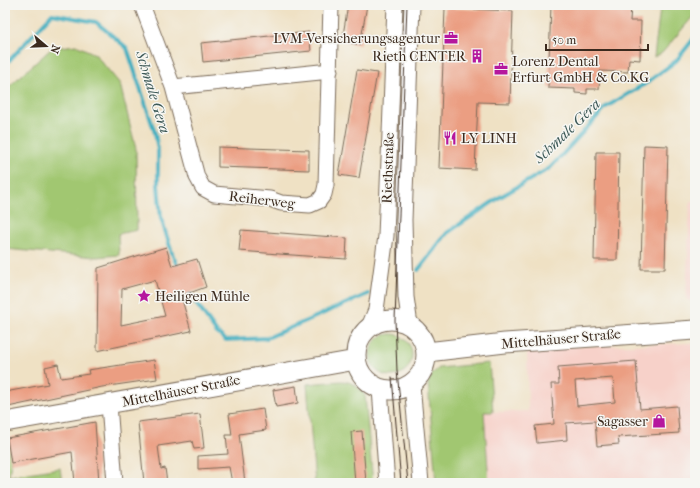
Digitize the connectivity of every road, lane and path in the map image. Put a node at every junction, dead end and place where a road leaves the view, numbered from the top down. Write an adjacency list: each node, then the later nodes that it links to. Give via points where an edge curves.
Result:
1 (142, 5): 6 (street, Reiherweg)
2 (331, 5): 5 (street, Reiherweg)
3 (395, 5): 8 (street, Riethstraße, via 386,236 376,310)
4 (412, 5): 7 (street, Riethstraße, via 404,220 406,297)
5 (330, 71): 6 (street); 6 (street, Reiherweg, via 326,185 319,201 310,205 214,194 203,188 197,177)
6 (173, 87)
7 (410, 325): 8 (main road, via 390,320 377,323); 10 (main road, via 424,341)
8 (368, 329): 11 (main road, via 359,343)
9 (695, 330): 10 (main road, Mittelhäuser Straße)
10 (427, 352): 12 (main road, via 424,370)
11 (356, 360): 13 (main road, via 364,378); 14 (main road, Mittelhäuser Straße)
12 (412, 385): 13 (main road, via 399,390); 18 (street)
13 (380, 389): 17 (street)
14 (109, 404): 15 (main road, Mittelhäuser Straße); 16 (street)
15 (5, 422)
16 (115, 483)
17 (387, 483)
18 (421, 483)

